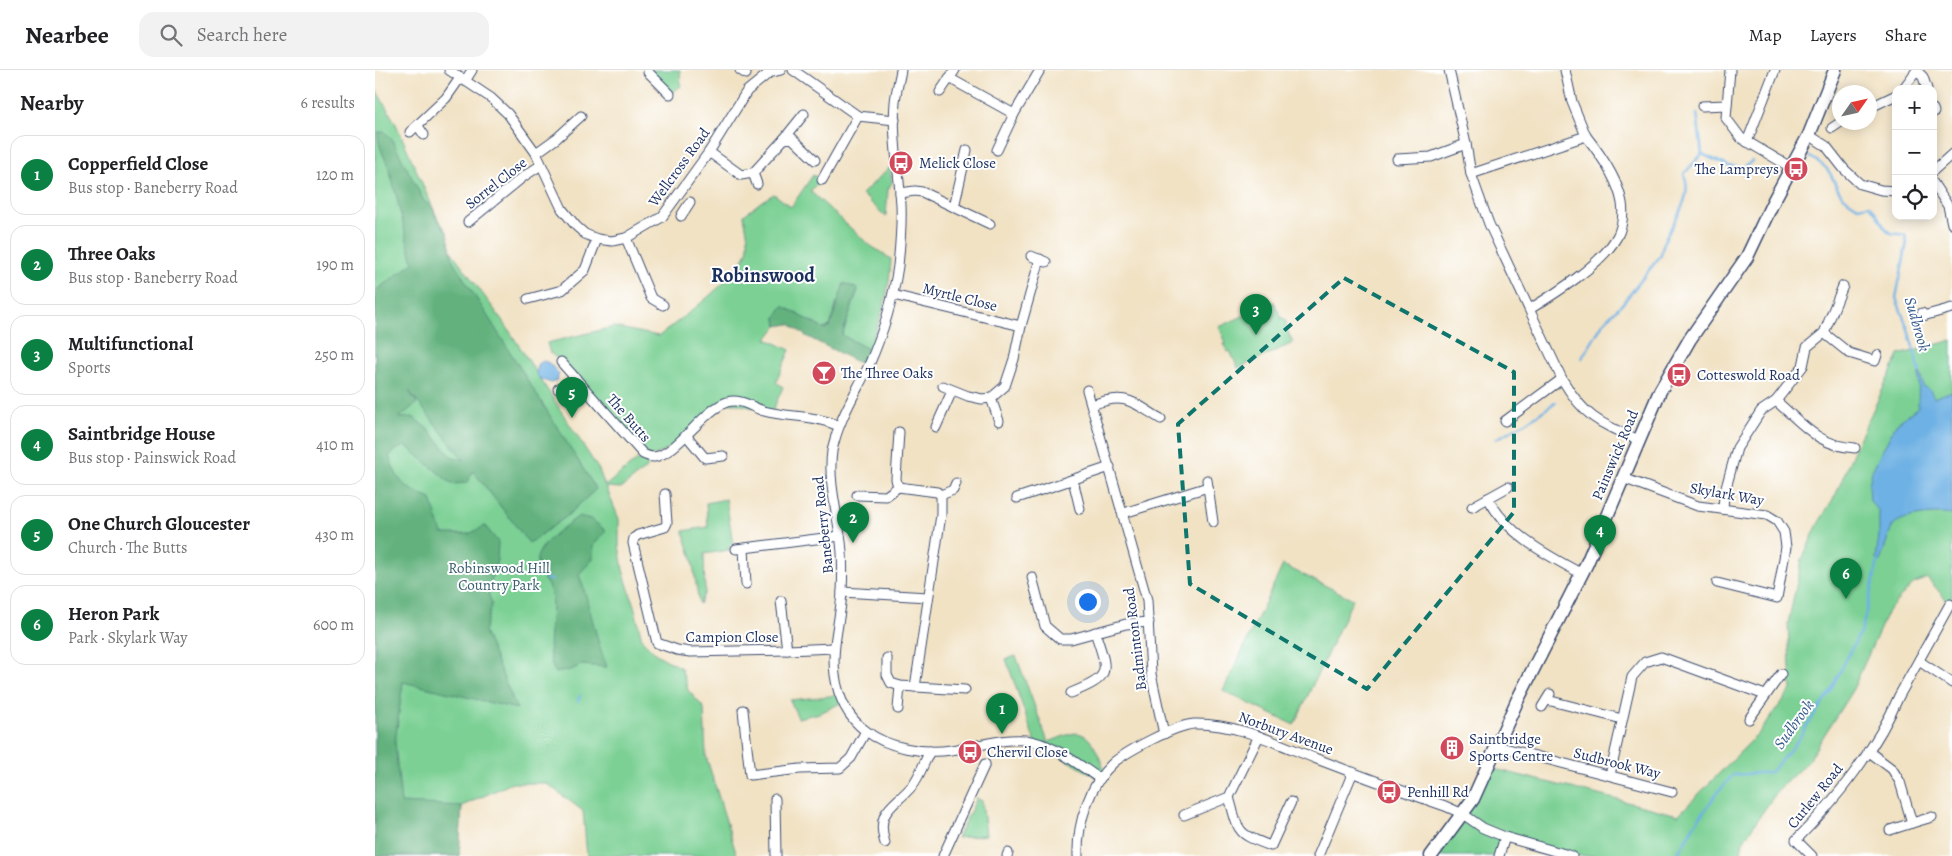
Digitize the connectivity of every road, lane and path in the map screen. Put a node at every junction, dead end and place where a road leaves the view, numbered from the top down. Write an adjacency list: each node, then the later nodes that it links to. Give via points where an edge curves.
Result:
1 (449, 70): 16 (street)
2 (472, 70): 16 (street)
3 (781, 70): 40 (street, Wellcross Road, via 769,73 747,91)
4 (793, 70): 28 (street)
5 (901, 70): 29 (street, Baneberry Road)
6 (955, 70): 15 (street)
7 (1040, 70): 26 (street)
8 (1449, 70): 37 (street)
9 (1565, 70): 34 (street, via 1572,102)
10 (1730, 70): 23 (street)
11 (1775, 70): 36 (street)
12 (1835, 70): 33 (main road, Painswick Road)
13 (1917, 70): 17 (street); 18 (street)
14 (648, 71): 20 (street)
15 (949, 78): 19 (street); 26 (street)
16 (463, 80): 30 (street); 41 (street, via 491,98 508,114)
17 (1906, 85)
18 (1926, 85)
19 (940, 92)
20 (670, 94)
21 (1892, 97): 22 (street)
22 (1877, 104)
23 (1727, 105): 24 (street); 36 (street, via 1726,118)
24 (1702, 106)
25 (804, 114): 35 (street)
26 (1014, 114): 39 (street)
27 (581, 116): 41 (street)
28 (858, 116): 29 (street); 50 (street)
29 (895, 120): 54 (street, Baneberry Road)
30 (418, 126): 31 (street); 32 (street)
31 (410, 132)
32 (424, 135)
33 (1809, 135): 47 (main road, Painswick Road); 53 (street, via 1829,149 1860,184)
34 (1586, 136): 49 (street); 70 (street, via 1617,186 1622,204 1621,228 1616,239 1591,266)
35 (784, 139): 43 (street, via 792,138); 48 (street)
36 (1747, 142): 47 (street)
37 (1466, 144): 44 (street, via 1431,157); 49 (street)
38 (967, 150): 57 (street)
39 (997, 150)
40 (709, 152): 48 (street, via 741,175); 55 (street, Wellcross Road)
41 (535, 153): 45 (street)
42 (1952, 154): 46 (street)
43 (815, 160)
44 (1397, 160)
45 (541, 165): 59 (street, Sorrel Close); 63 (street, via 562,209 585,234)
46 (1937, 167)
47 (1792, 168): 92 (main road, Painswick Road, via 1747,257 1669,375)
48 (753, 173): 51 (street)
49 (1471, 174): 70 (street, via 1489,224)
50 (822, 180)
51 (757, 184)
52 (1937, 188): 56 (street)
53 (1892, 191)
54 (900, 193): 57 (street, via 922,192); 66 (street, Baneberry Road, via 900,240)
55 (673, 202): 58 (street); 62 (street, Wellcross Road, via 662,217)
56 (1950, 205): 61 (street)
57 (954, 207): 60 (street)
58 (685, 209)
59 (468, 222)
60 (991, 224)
61 (1952, 224)
62 (626, 238): 63 (street, Wellcross Road); 68 (street, via 651,298)
63 (597, 239): 67 (street, via 585,270 562,290)
64 (1039, 259): 72 (street)
65 (1843, 286): 73 (street)
66 (893, 295): 72 (street, Myrtle Close); 88 (street, Baneberry Road, via 875,352)
67 (528, 298)
68 (663, 305)
69 (1952, 308): 71 (street, via 1923,316)
70 (1529, 309): 77 (street)
71 (1922, 313)
72 (1021, 326): 82 (street, via 1009,377 1005,386)
73 (1824, 333): 74 (street, via 1849,353 1875,361); 83 (street, via 1807,347 1803,366)
74 (1877, 355)
75 (561, 362): 76 (street, The Butts)
76 (577, 378): 79 (street); 91 (street, The Butts, via 643,454 655,457)
77 (1562, 379): 87 (street); 92 (street, via 1592,417)
78 (943, 386): 81 (street)
79 (558, 389)
80 (1087, 390): 84 (street, Badminton Road)
81 (952, 391): 82 (street, via 982,399); 89 (street)
82 (991, 398): 86 (street)
83 (1776, 401): 93 (street, via 1821,440); 108 (street, via 1761,410 1737,448)
84 (1092, 404): 85 (street, via 1121,398); 95 (street, Badminton Road)
85 (1161, 419)
86 (999, 421)
87 (1505, 421)
88 (839, 426): 91 (street, The Butts, via 809,416 765,411 737,401 710,412); 111 (street, Baneberry Road, via 831,471)
89 (936, 427)
90 (899, 432): 99 (street)
91 (686, 435): 94 (street, via 705,458)
92 (1639, 440): 96 (main road, Painswick Road)
93 (1855, 448)
94 (723, 456)
95 (1110, 467): 97 (street); 109 (street, Badminton Road)
96 (1623, 478): 108 (street, Skylark Way, via 1698,506); 112 (main road, Painswick Road)
97 (1073, 480): 104 (street); 107 (street)
98 (956, 483): 103 (street, via 953,490)
99 (898, 487): 102 (street, via 886,496); 103 (street)
100 (1508, 487): 105 (street)
101 (665, 494): 123 (street, Campion Close, via 665,528 638,535 633,543 657,643 690,652)
102 (857, 495)
103 (941, 495): 117 (street)
104 (1017, 498)
105 (1488, 498): 106 (street); 112 (street, via 1501,517 1521,536 1546,555)
106 (1472, 507)
107 (1081, 509)
108 (1723, 509): 115 (street, Skylark Way, via 1767,515 1777,521 1784,532 1786,546 1781,599)
109 (1124, 513): 110 (street, via 1207,483); 120 (street, Badminton Road, via 1147,600)
110 (1213, 522)
111 (841, 536): 114 (street, via 740,549); 116 (street, Baneberry Road)
112 (1582, 574): 141 (main road, Painswick Road)
113 (1032, 577): 121 (street, via 1045,626 1051,633 1060,639 1071,639)
114 (746, 584)
115 (1717, 584)
116 (843, 592): 117 (street); 122 (street, Baneberry Road)
117 (928, 597): 129 (street)
118 (781, 601): 123 (street)
119 (1950, 604): 125 (street, Curlew Road)
120 (1149, 622): 121 (street); 139 (street, Badminton Road, via 1151,674)
121 (1095, 632): 131 (street, via 1105,662 1104,672 1098,681)
122 (834, 648): 123 (street, Campion Close); 138 (street, Baneberry Road, via 835,675 848,714)
123 (787, 650)
124 (887, 658): 128 (street, via 887,675 891,683)
125 (1919, 661): 127 (street); 143 (street, Curlew Road)
126 (1781, 674): 132 (street)
127 (1952, 683)
128 (900, 686): 129 (street); 134 (street)
129 (915, 687): 130 (street)
130 (965, 690)
131 (1071, 693)
132 (1765, 695): 136 (street, via 1661,657 1645,662 1632,676); 137 (street)
133 (1546, 700): 136 (street)
134 (898, 709)
135 (743, 710): 138 (street, via 750,775 840,768 851,758)
136 (1622, 719): 146 (street)
137 (1749, 719)
138 (866, 731): 142 (street, Baneberry Road, via 900,746)
139 (1164, 734): 140 (street, Norbury Avenue, via 1192,724 1223,726); 147 (street, Norbury Avenue, via 1123,754)
140 (1259, 736): 145 (street, Norbury Avenue); 149 (street)
141 (1497, 746): 146 (street, Sudbrook Way); 152 (main road, Painswick Road)
142 (930, 751): 147 (street, Baneberry Road, via 1025,740 1053,749); 160 (street, via 913,785 888,808 881,830)
143 (1868, 751): 155 (street, via 1892,768 1900,782); 159 (street, Curlew Road, via 1832,803)
144 (985, 764): 162 (street)
145 (1353, 772): 152 (street, Norbury Avenue); 164 (street)
146 (1610, 775): 148 (street, Sudbrook Way, via 1669,791)
147 (1100, 779): 163 (street, Norbury Avenue, via 1081,821)
148 (1668, 780)
149 (1229, 797): 151 (street, via 1237,827 1243,835 1271,846); 153 (street)
150 (775, 799): 161 (street)
151 (1291, 802)
152 (1463, 814): 158 (street, Norbury Avenue); 165 (main road, Painswick Road)
153 (1184, 815)
154 (1932, 817): 155 (street)
155 (1912, 823): 156 (street)
156 (1890, 830)
157 (1788, 833): 159 (street)
158 (1505, 837): 166 (street); 167 (street, Norbury Avenue)
159 (1796, 840): 168 (street, Curlew Road)
160 (885, 843)
161 (776, 856)
162 (943, 856)
163 (1078, 856)
164 (1318, 856)
165 (1431, 856)
166 (1499, 856)
167 (1572, 856)
168 (1812, 856)

